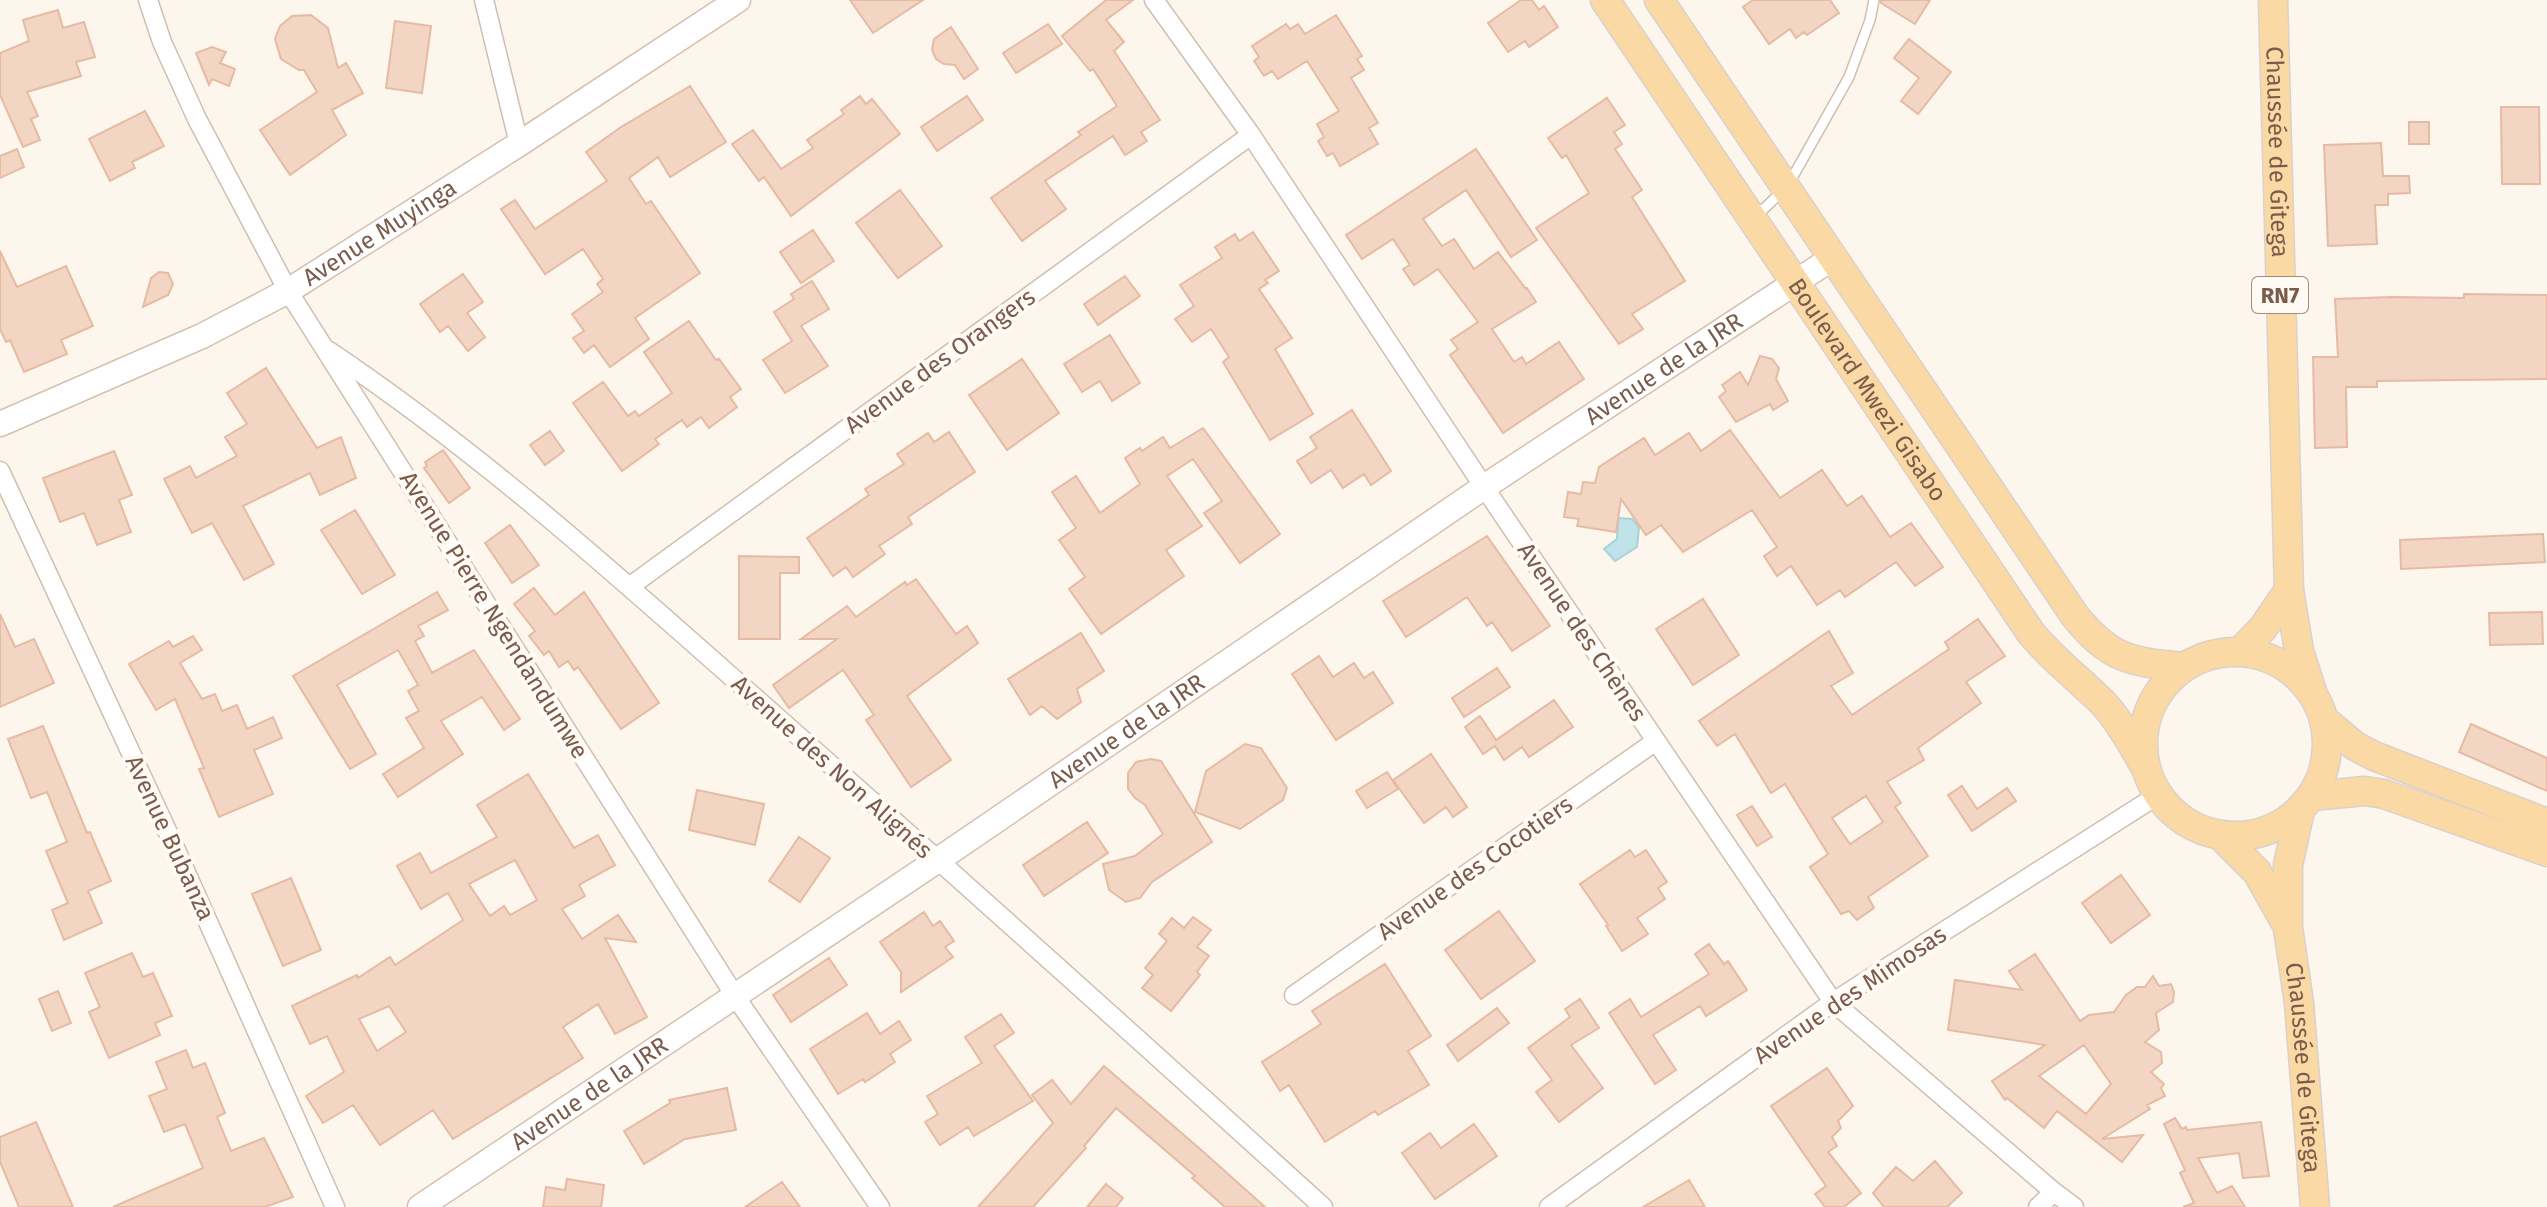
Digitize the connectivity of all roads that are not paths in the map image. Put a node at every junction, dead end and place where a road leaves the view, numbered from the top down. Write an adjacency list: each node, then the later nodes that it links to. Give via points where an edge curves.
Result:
1 (148, 0): 15 (street, Avenue Pierre Ngendandumwe, via 197,119)
2 (484, 0): 10 (street)
3 (738, 0): 10 (street, Avenue Muyinga)
4 (1154, 0): 9 (street, Avenue des Chènes)
5 (1605, 0): 12 (main road, Boulevard Mwezi Gisabo)
6 (1659, 0): 11 (main road, Boulevard Mwezi Gisabo)
7 (1874, 0): 11 (lane, via 1849,77)
8 (2273, 0): 21 (main road, Chaussée de Gitega / RN7)
9 (1251, 135): 19 (street, Avenue des Chènes); 20 (street, Avenue des Orangers)
10 (519, 144): 15 (street, Avenue Muyinga)
11 (1787, 187): 12 (lane); 13 (main road, Boulevard Mwezi Gisabo)
12 (1753, 218): 14 (main road, Boulevard Mwezi Gisabo)
13 (1834, 257): 14 (street, Avenue de la JRR); 23 (main road, Boulevard Mwezi Gisabo, via 2092,637 2113,653 2140,663)
14 (1794, 283): 19 (street, Avenue de la JRR); 26 (main road, Boulevard Mwezi Gisabo, via 2031,633 2103,703)
15 (288, 291): 16 (street, Avenue Pierre Ngendandumwe); 17 (street, Avenue Muyinga, via 202,336)
16 (324, 347): 20 (street, Avenue des Non Alignés, via 473,454); 35 (street, Avenue Pierre Ngendandumwe)
17 (0, 424)
18 (0, 471): 38 (street, Avenue Bubanza)
19 (1484, 487): 25 (street, Avenue des Chènes); 32 (street, Avenue de la JRR)
20 (629, 587): 32 (street, Avenue des Non Alignés)
21 (2289, 590): 22 (main road); 24 (main road, Chaussée de Gitega / RN7, via 2299,651)
22 (2240, 652): 23 (main road, via 2211,655); 24 (main road, via 2282,665 2300,678)
23 (2184, 667): 26 (main road, via 2167,682 2145,722)
24 (2319, 707): 28 (main road, via 2327,759); 29 (main road, via 2355,746 2374,756)
25 (1656, 741): 34 (street, Avenue des Cocotiers); 36 (street, Avenue des Chènes)
26 (2146, 768): 27 (main road)
27 (2158, 795): 30 (main road, via 2175,814); 36 (street, Avenue des Mimosas)
28 (2306, 803): 30 (main road, via 2276,827 2249,835); 31 (main road, via 2365,791 2384,794); 33 (main road, Chaussée de Gitega, via 2288,865)
29 (2547, 823)
30 (2220, 835): 33 (main road, Chaussée de Gitega, via 2257,872)
31 (2547, 852)
32 (938, 860): 35 (street, Avenue de la JRR); 41 (street, Avenue des Non Alignés)
33 (2288, 928): 45 (main road, Chaussée de Gitega)
34 (1294, 995)
35 (735, 996): 39 (street, Avenue de la JRR); 40 (street, Avenue Pierre Ngendandumwe)
36 (1833, 1002): 37 (street, Avenue des Chènes); 42 (street, Avenue des Mimosas)
37 (2054, 1192): 43 (street); 44 (street, Avenue des Chènes)
38 (335, 1207)
39 (420, 1207)
40 (880, 1207)
41 (1323, 1207)
42 (1549, 1207)
43 (2038, 1207)
44 (2074, 1207)
45 (2315, 1207)

